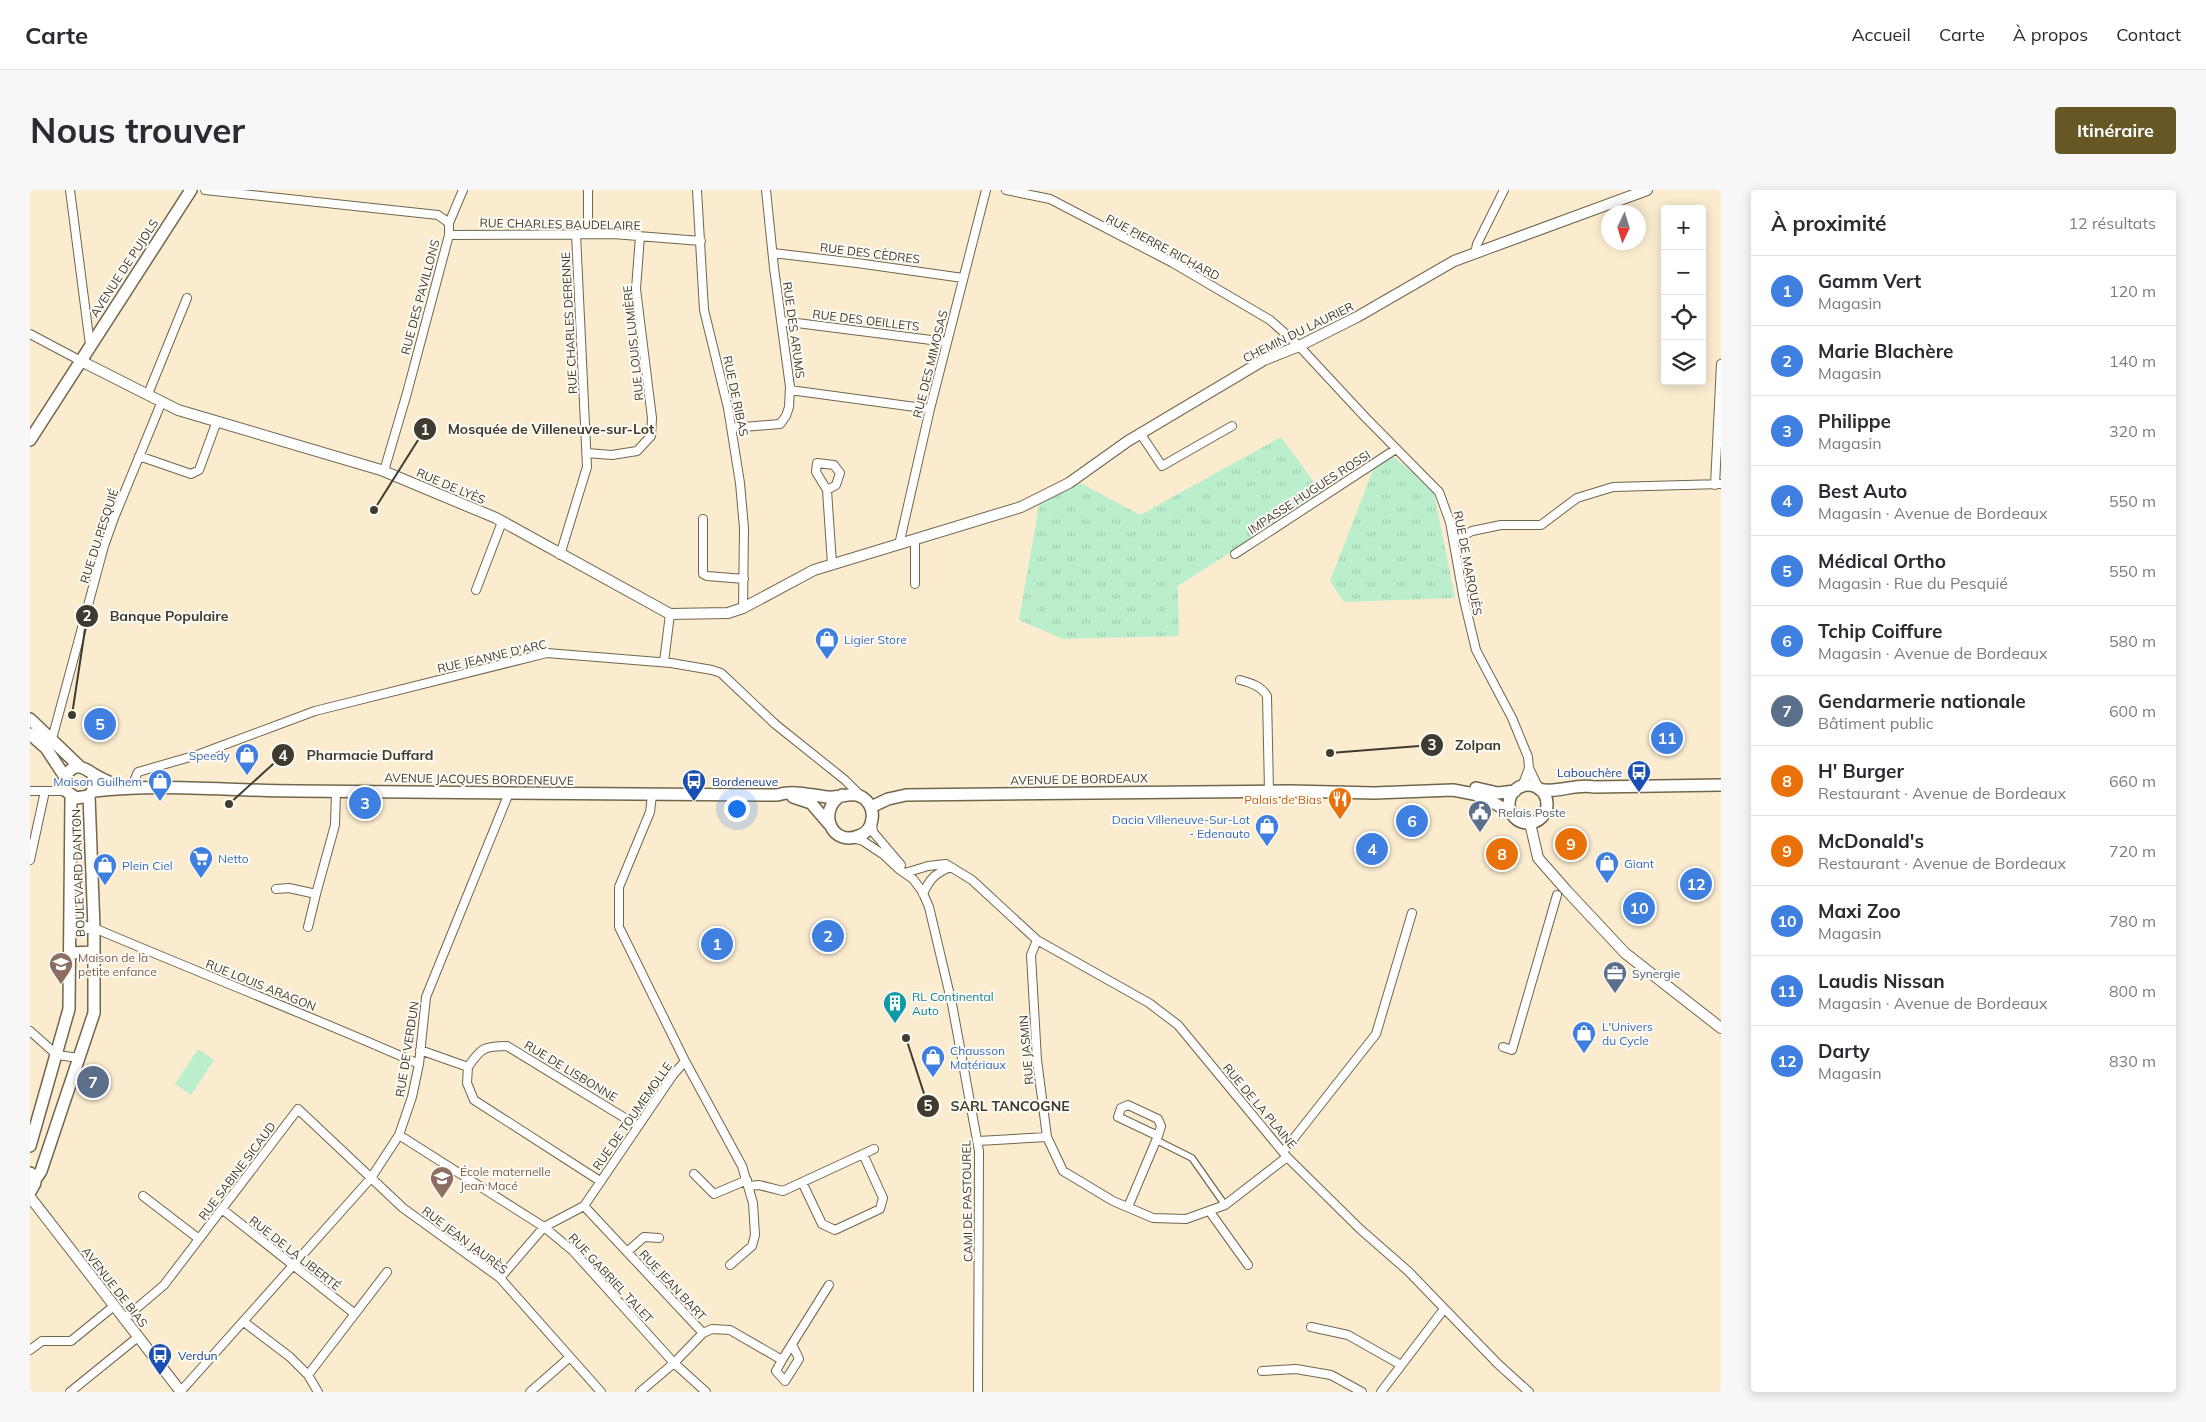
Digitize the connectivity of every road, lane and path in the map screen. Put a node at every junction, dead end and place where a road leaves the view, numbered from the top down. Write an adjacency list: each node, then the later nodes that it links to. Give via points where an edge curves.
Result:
1 (70, 190): 28 (street)
2 (191, 190): 28 (main road, AVENUE DE PUJOLS)
3 (205, 190): 13 (street)
4 (463, 190): 15 (street)
5 (588, 190): 17 (street)
6 (697, 190): 20 (street, RUE DE RIBAS)
7 (766, 190): 21 (street, RUE DES ARUMS)
8 (986, 190): 23 (street, RUE DES MIMOSAS)
9 (1006, 190): 14 (street, RUE PIERRE RICHARD)
10 (1054, 190): 14 (street)
11 (1504, 190): 22 (street)
12 (1647, 190): 22 (street, CHEMIN DU LAURIER)
13 (268, 193): 15 (street, via 438,215)
14 (1050, 199): 29 (street, RUE PIERRE RICHARD, via 1173,263 1270,320)
15 (448, 222): 18 (street, RUE DES PAVILLONS)
16 (576, 234): 17 (street, RUE CHARLES BAUDELAIRE); 18 (street, RUE CHARLES BAUDELAIRE); 42 (street, RUE CHARLES DERENNE)
17 (588, 234): 19 (street, RUE CHARLES BAUDELAIRE)
18 (449, 235): 46 (street, RUE DES PAVILLONS)
19 (640, 236): 20 (street, RUE CHARLES BAUDELAIRE); 42 (street, RUE LOUIS LUMIÈRE, via 636,289 652,418 651,436 637,451)
20 (701, 241): 38 (street, RUE DE RIBAS, via 704,310)
21 (773, 253): 23 (street, RUE DES CÈDRES); 25 (street, RUE DES ARUMS)
22 (1475, 254): 29 (street, CHEMIN DU LAURIER, via 1454,261 1358,318)
23 (963, 278): 27 (street, RUE DES MIMOSAS)
24 (187, 298): 33 (street)
25 (781, 321): 27 (street, RUE DES OEILLETS); 32 (street, RUE DES ARUMS)
26 (30, 334): 30 (street)
27 (947, 342): 35 (street, RUE DES MIMOSAS)
28 (90, 344): 30 (main road, AVENUE DE PUJOLS)
29 (1299, 346): 39 (street, CHEMIN DU LAURIER, via 1264,360); 41 (street, RUE DE MARQUÈS)
30 (81, 361): 33 (street, RUE DE LYÈS); 40 (main road, AVENUE DE PUJOLS)
31 (1721, 364): 47 (street)
32 (790, 390): 35 (street); 38 (street, RUE DES ARUMS, via 789,407 780,424)
33 (148, 394): 34 (street, RUE DE LYÈS)
34 (162, 401): 36 (street, RUE DE LYÈS, via 178,410); 43 (street, RUE DU PESQUIÉ)
35 (930, 409): 53 (street, RUE DES MIMOSAS)
36 (217, 422): 43 (street, via 199,470 191,474); 46 (street, RUE DE LYÈS)
37 (1232, 426): 44 (street)
38 (732, 428): 57 (street, RUE DE RIBAS, via 744,528)
39 (1140, 433): 44 (street); 51 (street, CHEMIN DU LAURIER, via 1069,483 1021,507)
40 (30, 440)
41 (1396, 448): 52 (street, RUE DE MARQUÈS, via 1439,492); 54 (street, IMPASSE HUGUES ROSSI)
42 (587, 453): 55 (street, RUE CHARLES DERENNE, via 588,467)
43 (139, 456): 66 (street, RUE DU PESQUIÉ, via 104,546)
44 (1162, 466): 45 (street)
45 (1154, 470)
46 (384, 472): 50 (street, RUE DE LYÈS)
47 (1718, 484): 52 (street, via 1613,487 1576,498 1541,525 1501,525 1472,531)
48 (827, 490): 56 (street)
49 (704, 519): 57 (street, via 703,574)
50 (502, 522): 55 (street, RUE DE LYÈS); 59 (street)
51 (915, 540): 53 (street, CHEMIN DU LAURIER); 58 (street)
52 (1454, 541): 68 (street, RUE DE MARQUÈS, via 1476,650 1512,718)
53 (899, 545): 56 (street, CHEMIN DU LAURIER)
54 (1235, 554)
55 (560, 556): 61 (street, RUE DE LYÈS)
56 (832, 564): 60 (street, CHEMIN DU LAURIER, via 814,570)
57 (744, 579): 60 (street, RUE DE RIBAS)
58 (915, 584)
59 (476, 590)
60 (743, 608): 61 (street, CHEMIN DU LAURIER, via 728,613)
61 (670, 614): 62 (street)
62 (664, 662): 71 (street, RUE JEANNE D'ARC, via 721,673 775,724); 75 (street, RUE JEANNE D'ARC, via 547,653 316,711 197,755 138,772)
63 (1240, 680): 81 (street, via 1264,690 1267,696)
64 (30, 719): 66 (main road)
65 (30, 734): 70 (main road, via 46,748)
66 (52, 739): 67 (main road)
67 (80, 767): 69 (main road); 70 (main road)
68 (1530, 768): 76 (street); 77 (street, RUE DE MARQUÈS)
69 (93, 774): 75 (main road); 84 (main road, via 96,783)
70 (65, 776): 83 (main road, via 64,786)
71 (841, 777): 89 (street); 90 (street, RUE JEANNE D'ARC)
72 (1420, 785): 76 (main road, AVENUE DE BORDEAUX, via 1463,785 1498,793); 78 (main road, AVENUE DE BORDEAUX); 86 (main road)
73 (1721, 785): 74 (main road)
74 (1594, 787): 77 (main road); 93 (main road, via 1560,797)
75 (126, 788): 82 (main road, AVENUE JACQUES BORDENEUVE); 84 (main road, AVENUE JACQUES BORDENEUVE)
76 (1518, 789): 77 (main road, via 1529,785); 92 (main road, via 1509,800)
77 (1539, 789): 93 (main road, via 1546,798)
78 (1290, 790): 81 (main road, AVENUE DE BORDEAUX); 86 (main road, AVENUE DE BORDEAUX)
79 (30, 791): 80 (street)
80 (45, 791): 83 (street); 100 (street)
81 (1269, 791): 91 (main road, AVENUE DE BORDEAUX, via 906,795)
82 (336, 792): 85 (main road, AVENUE JACQUES BORDENEUVE); 104 (street, via 335,825)
83 (68, 793): 84 (main road, via 81,799); 96 (main road, BOULEVARD DANTON)
84 (91, 793): 97 (main road, BOULEVARD DANTON)
85 (509, 793): 87 (main road, AVENUE JACQUES BORDENEUVE); 117 (street, RUE DE VERDUN, via 426,997)
86 (1376, 793): 92 (main road, AVENUE DE BORDEAUX, via 1463,791 1496,802)
87 (652, 795): 88 (main road, AVENUE JACQUES BORDENEUVE); 120 (street, RUE DE TOUMEMOLLE, via 650,812 619,887 619,928)
88 (777, 795): 89 (main road, AVENUE JACQUES BORDENEUVE); 98 (main road, AVENUE JACQUES BORDENEUVE, via 811,803)
89 (842, 795): 90 (main road); 98 (main road, via 830,807)
90 (861, 796): 91 (main road)
91 (871, 807): 94 (main road)
92 (1510, 812): 95 (main road, via 1518,821)
93 (1545, 812): 95 (main road)
94 (872, 823): 99 (main road, via 866,832); 102 (street, CAMI DE PASTOUREL, via 873,832)
95 (1530, 824): 114 (street, via 1538,858 1625,953)
96 (71, 825): 97 (main road); 108 (main road, BOULEVARD DANTON)
97 (90, 825): 110 (main road, BOULEVARD DANTON)
98 (830, 825): 99 (main road, via 838,835)
99 (853, 838): 102 (street, CAMI DE PASTOUREL, via 872,847)
100 (30, 860)
101 (950, 867): 102 (street, via 940,864); 105 (street, via 932,877); 111 (street, RUE DE LA PLAINE, via 972,880)
102 (905, 873): 105 (street, CAMI DE PASTOUREL)
103 (276, 889): 104 (street, via 289,888)
104 (316, 894): 109 (street)
105 (924, 894): 127 (street, CAMI DE PASTOUREL, via 930,907 952,1004)
106 (1557, 895): 116 (street, via 1512,1050)
107 (1412, 913): 131 (street, RUE JASMIN, via 1376,1034)
108 (70, 927): 110 (main road); 113 (main road, BOULEVARD DANTON)
109 (308, 927)
110 (94, 928): 112 (main road, BOULEVARD DANTON); 121 (street, RUE LOUIS ARAGON)
111 (1037, 940): 125 (street, RUE JASMIN, via 1031,954 1037,1060); 131 (street, RUE DE LA PLAINE, via 1149,1002 1178,1025)
112 (94, 952): 113 (main road); 119 (main road, BOULEVARD DANTON, via 94,1013)
113 (70, 953): 118 (main road, BOULEVARD DANTON, via 69,1009)
114 (1721, 1028)
115 (30, 1031): 118 (street)
116 (1503, 1047)
117 (420, 1050): 121 (street, RUE DE VERDUN); 122 (street)
118 (57, 1055): 119 (street); 128 (main road, BOULEVARD DANTON)
119 (79, 1058): 133 (main road, BOULEVARD DANTON, via 41,1171)
120 (685, 1061): 123 (street, RUE DE TOUMEMOLLE); 137 (street, via 742,1166)
121 (419, 1064): 124 (street, RUE DE VERDUN)
122 (468, 1067): 123 (street, RUE DE LISBONNE, via 477,1054 489,1046 507,1046); 135 (street, via 467,1083 474,1100)
123 (638, 1126): 135 (street, RUE DE TOUMEMOLLE)
124 (399, 1136): 134 (street, RUE DE VERDUN); 146 (street, RUE GABRIEL TALET)
125 (1047, 1138): 127 (street); 143 (street, RUE JASMIN, via 1063,1171)
126 (1157, 1138): 126 (street, via 1162,1126 1158,1119 1128,1105 1121,1108 1118,1116); 141 (street, via 1192,1158); 143 (street)
127 (978, 1141): 180 (street, CAMI DE PASTOUREL)
128 (30, 1146)
129 (874, 1149): 130 (street)
130 (863, 1154): 136 (street); 136 (street, via 883,1198 880,1209 835,1230 822,1224)
131 (1285, 1154): 141 (street, RUE JASMIN); 157 (street, RUE DE LA PLAINE)
132 (694, 1174): 137 (street, via 714,1194)
133 (33, 1176): 138 (main road, BOULEVARD DANTON, via 35,1186)
134 (372, 1178): 144 (street, RUE SABINE SICAUD, via 298,1109); 152 (street, RUE DE VERDUN); 154 (street, RUE JEAN JAURÈS, via 403,1208)
135 (600, 1182): 142 (street, RUE DE TOUMEMOLLE)
136 (802, 1182): 137 (street, via 783,1191)
137 (747, 1183): 150 (street, via 753,1203 755,1236 752,1246)
138 (30, 1192)
139 (143, 1196): 148 (street)
140 (30, 1197): 156 (street, AVENUE DE BIAS)
141 (1225, 1205): 145 (street, RUE JASMIN)
142 (584, 1206): 146 (street, RUE DE TOUMEMOLLE); 149 (street, RUE JEAN BART)
143 (1128, 1207): 145 (street, RUE JASMIN, via 1153,1218 1186,1219)
144 (222, 1209): 148 (street, RUE SABINE SICAUD); 152 (street, RUE DE LA LIBERTÉ)
145 (1210, 1212): 151 (street)
146 (544, 1228): 154 (street, RUE DE TOUMEMOLLE); 168 (street, RUE GABRIEL TALET, via 573,1251)
147 (659, 1238): 149 (street, RUE JEAN BART, via 644,1237)
148 (199, 1239): 159 (street, RUE SABINE SICAUD, via 164,1285)
149 (627, 1252): 162 (street, RUE JEAN BART)
150 (730, 1265)
151 (1248, 1265)
152 (294, 1266): 158 (street, RUE DE LA LIBERTÉ); 160 (street, RUE DE VERDUN)
153 (387, 1272): 158 (street)
154 (500, 1278): 166 (street, RUE JEAN JAURÈS)
155 (829, 1285): 164 (street)
156 (114, 1306): 159 (street, AVENUE DE BIAS); 165 (street, via 71,1341 42,1341)
157 (1444, 1309): 169 (street); 172 (street, RUE DE LA PLAINE)
158 (355, 1314): 171 (street)
159 (124, 1319): 163 (street, AVENUE DE BIAS)
160 (244, 1322): 171 (street); 174 (street, RUE DE VERDUN)
161 (1311, 1326): 169 (street, via 1348,1335)
162 (703, 1333): 167 (street, via 712,1329 730,1330); 168 (street)
163 (138, 1337): 173 (street); 174 (street, AVENUE DE BIAS)
164 (792, 1344): 167 (street); 167 (street, via 799,1359 785,1381 776,1371)
165 (30, 1350)
166 (570, 1357): 176 (street); 177 (street, RUE JEAN JAURÈS)
167 (782, 1360)
168 (674, 1363): 178 (street); 179 (street, RUE GABRIEL TALET)
169 (1402, 1365): 182 (street)
170 (1262, 1371): 181 (street, via 1296,1369 1331,1375)
171 (308, 1375): 175 (street)
172 (1527, 1391)
173 (70, 1392)
174 (181, 1392)
175 (318, 1392)
176 (530, 1392)
177 (601, 1392)
178 (640, 1392)
179 (706, 1392)
180 (978, 1392)
181 (1362, 1392)
182 (1381, 1392)

